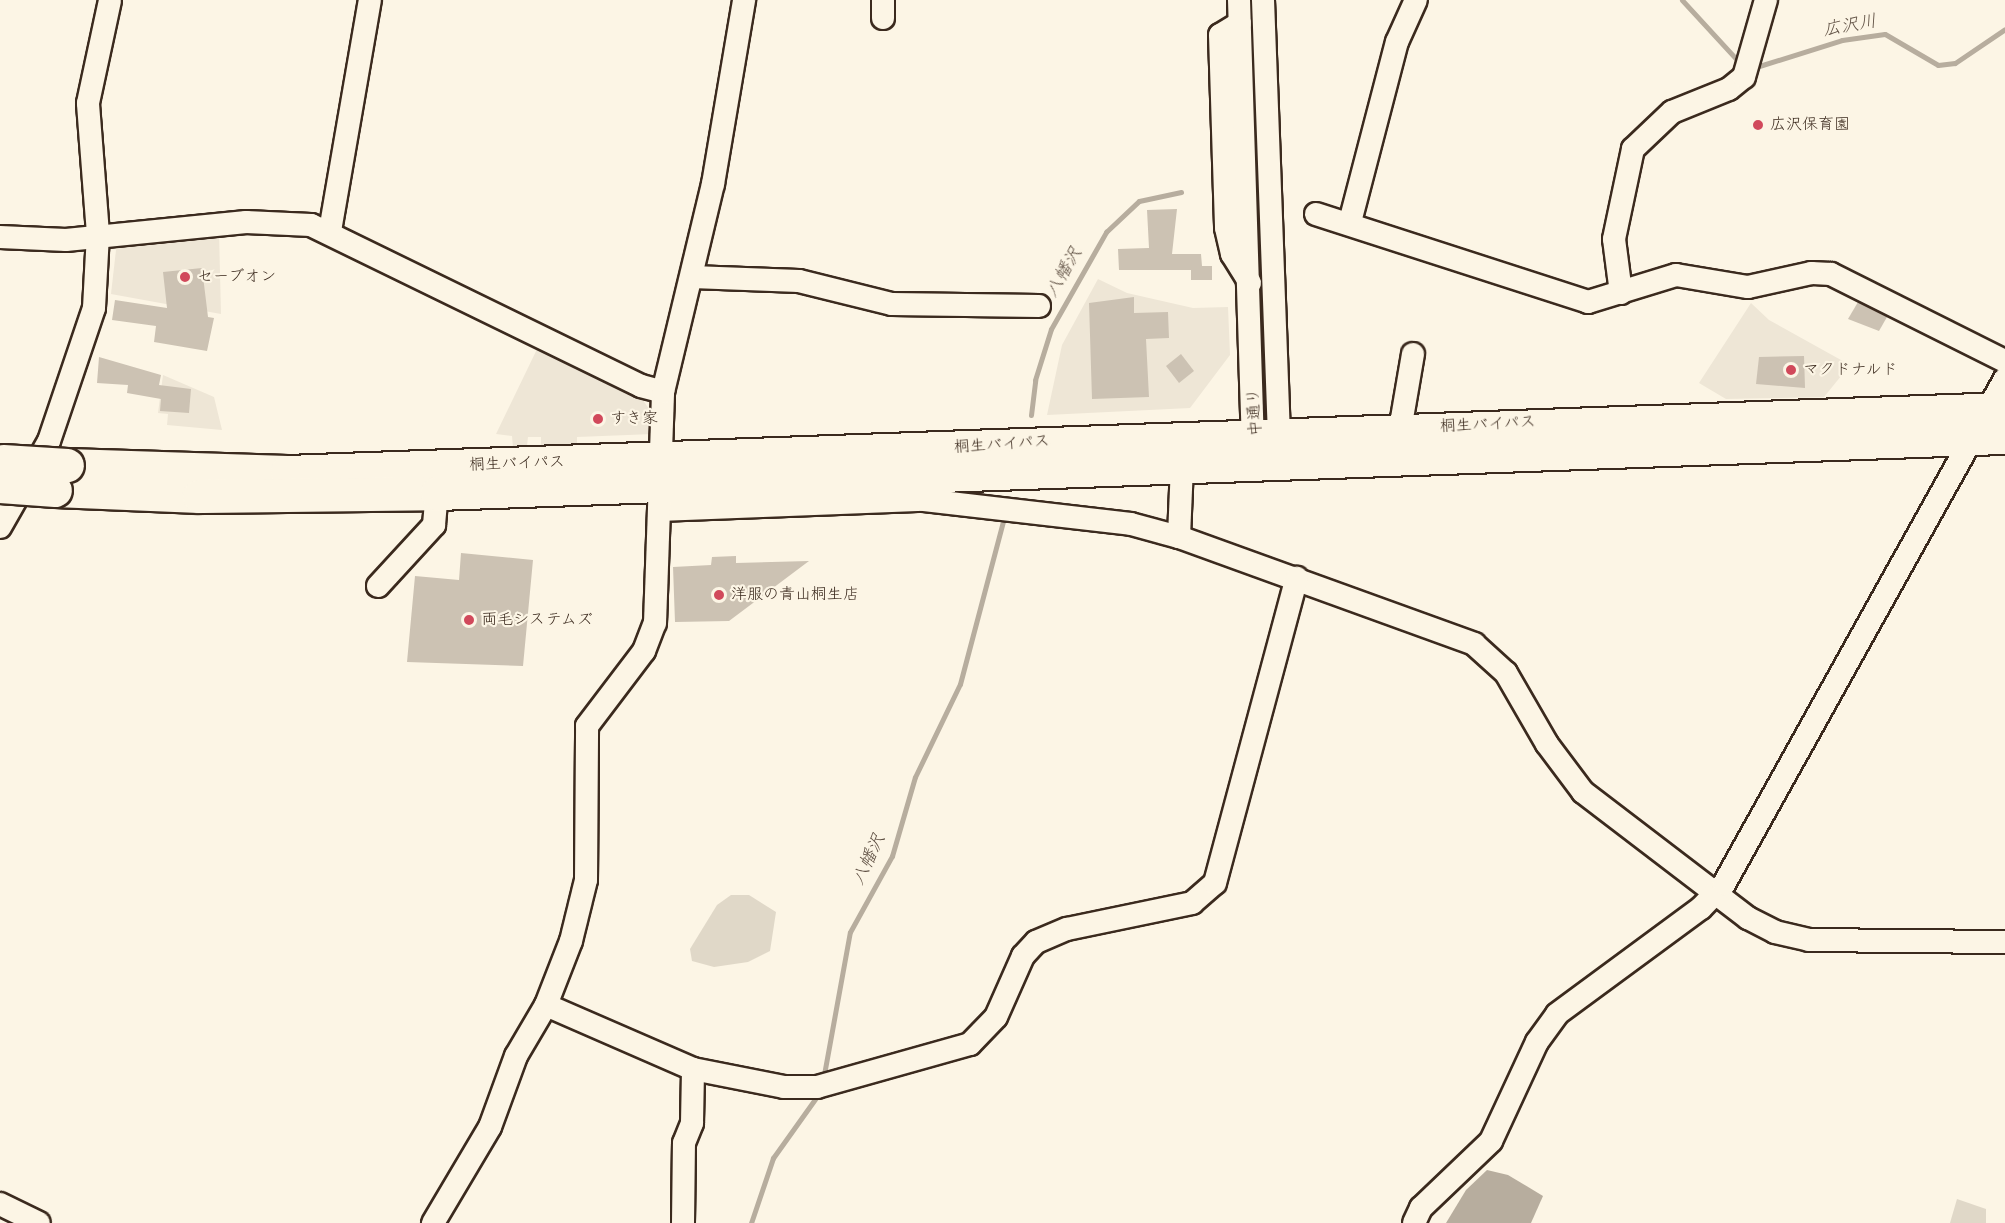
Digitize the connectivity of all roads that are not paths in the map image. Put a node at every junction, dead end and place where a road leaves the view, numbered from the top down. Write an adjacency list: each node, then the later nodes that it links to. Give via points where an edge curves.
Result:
1 (110, 0): 11 (street, via 88,103)
2 (370, 0): 10 (street)
3 (744, 0): 13 (street)
4 (1239, 0): 24 (street, 中通り, via 1251,284)
5 (1263, 0): 24 (street, 中通り)
6 (1416, 0): 9 (street, via 1397,42)
7 (1766, 0): 14 (street, via 1744,77 1729,89 1672,112 1634,149 1614,239)
8 (1316, 214): 9 (street)
9 (1350, 222): 14 (street, via 1561,297 1598,301)
10 (330, 231): 11 (street, via 285,221); 19 (street, via 641,386)
11 (98, 234): 12 (street, via 42,241); 30 (street, via 96,297 77,361 49,441)
12 (0, 237)
13 (692, 277): 15 (street, via 808,282 892,304); 19 (street)
14 (1621, 293): 17 (street, via 1676,275 1748,287 1811,273 1831,274)
15 (1039, 306)
16 (1413, 354): 21 (street)
17 (2005, 361)
18 (2005, 379): 20 (street)
19 (663, 392): 28 (street)
20 (1996, 409): 21 (highway, 桐生バイパス); 23 (street)
21 (1400, 430): 24 (highway, 桐生バイパス)
22 (2005, 437): 23 (highway, 桐生バイパス)
23 (1970, 438): 24 (highway, 桐生バイパス); 34 (street)
24 (1266, 445): 25 (highway, 桐生バイパス); 28 (highway, 桐生バイパス)
25 (1182, 466): 28 (highway, 桐生バイパス); 31 (street)
26 (1, 469): 27 (highway, 桐生バイパス, bridge)
27 (61, 478): 28 (highway, 桐生バイパス, via 287,472); 29 (highway, 桐生バイパス, via 199,496)
28 (662, 485): 29 (highway, 桐生バイパス); 31 (street, via 1005,510 1131,524); 36 (street, via 656,623 644,651 587,726 584,897)
29 (436, 493): 33 (street, via 434,525)
30 (0, 527)
31 (1179, 537): 32 (street)
32 (1297, 578): 34 (street, via 1456,634 1487,653 1583,792); 37 (street, via 1221,861 1206,895 1182,905 1050,934 1023,956 996,1017 970,1044 825,1086 756,1084)
33 (378, 586)
34 (1715, 893): 35 (street, via 1748,918 1792,938); 42 (street, via 1557,1014 1538,1042 1491,1141 1421,1208)
35 (2005, 942)
36 (546, 1005): 37 (street); 40 (street, via 516,1056 490,1126)
37 (693, 1069): 41 (street, via 692,1123 684,1143)
38 (0, 1204): 39 (street)
39 (39, 1223)
40 (433, 1223)
41 (683, 1223)
42 (1414, 1223)

